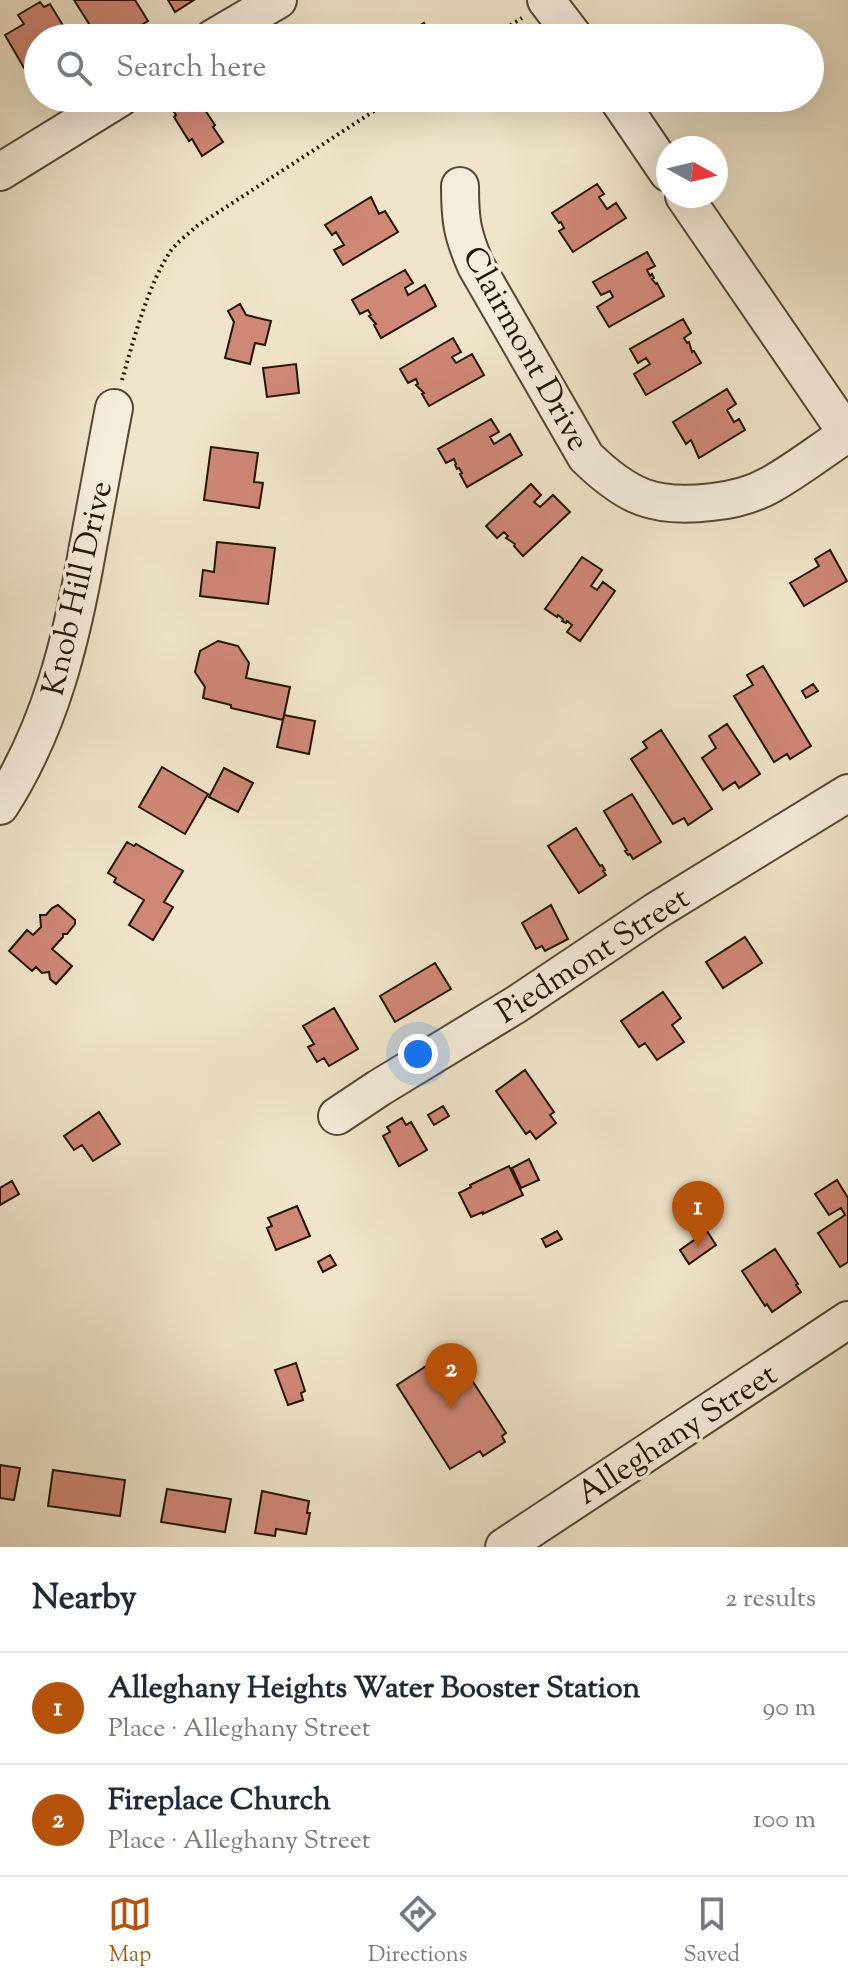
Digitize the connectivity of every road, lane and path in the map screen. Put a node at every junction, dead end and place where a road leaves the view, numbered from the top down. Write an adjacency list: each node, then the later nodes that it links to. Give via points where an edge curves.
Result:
1 (278, 0): 3 (street)
2 (547, 1): 4 (path); 5 (street)
3 (237, 24)
4 (512, 24)
5 (564, 24)
6 (97, 112): 10 (street)
7 (372, 112): 13 (path, via 197,226 171,250 137,330)
8 (627, 112): 9 (street)
9 (656, 155)
10 (0, 172)
11 (460, 186): 14 (street, Clairmont Drive, via 460,219 476,266 586,457 608,479 659,503 735,499 770,485)
12 (692, 208): 14 (street)
13 (114, 408): 16 (street, Knob Hill Drive, via 65,659 34,745)
14 (847, 434)
15 (848, 793): 17 (street, Piedmont Street)
16 (0, 806)
17 (337, 1116)
18 (848, 1320): 19 (street, Alleghany Street)
19 (504, 1547)

